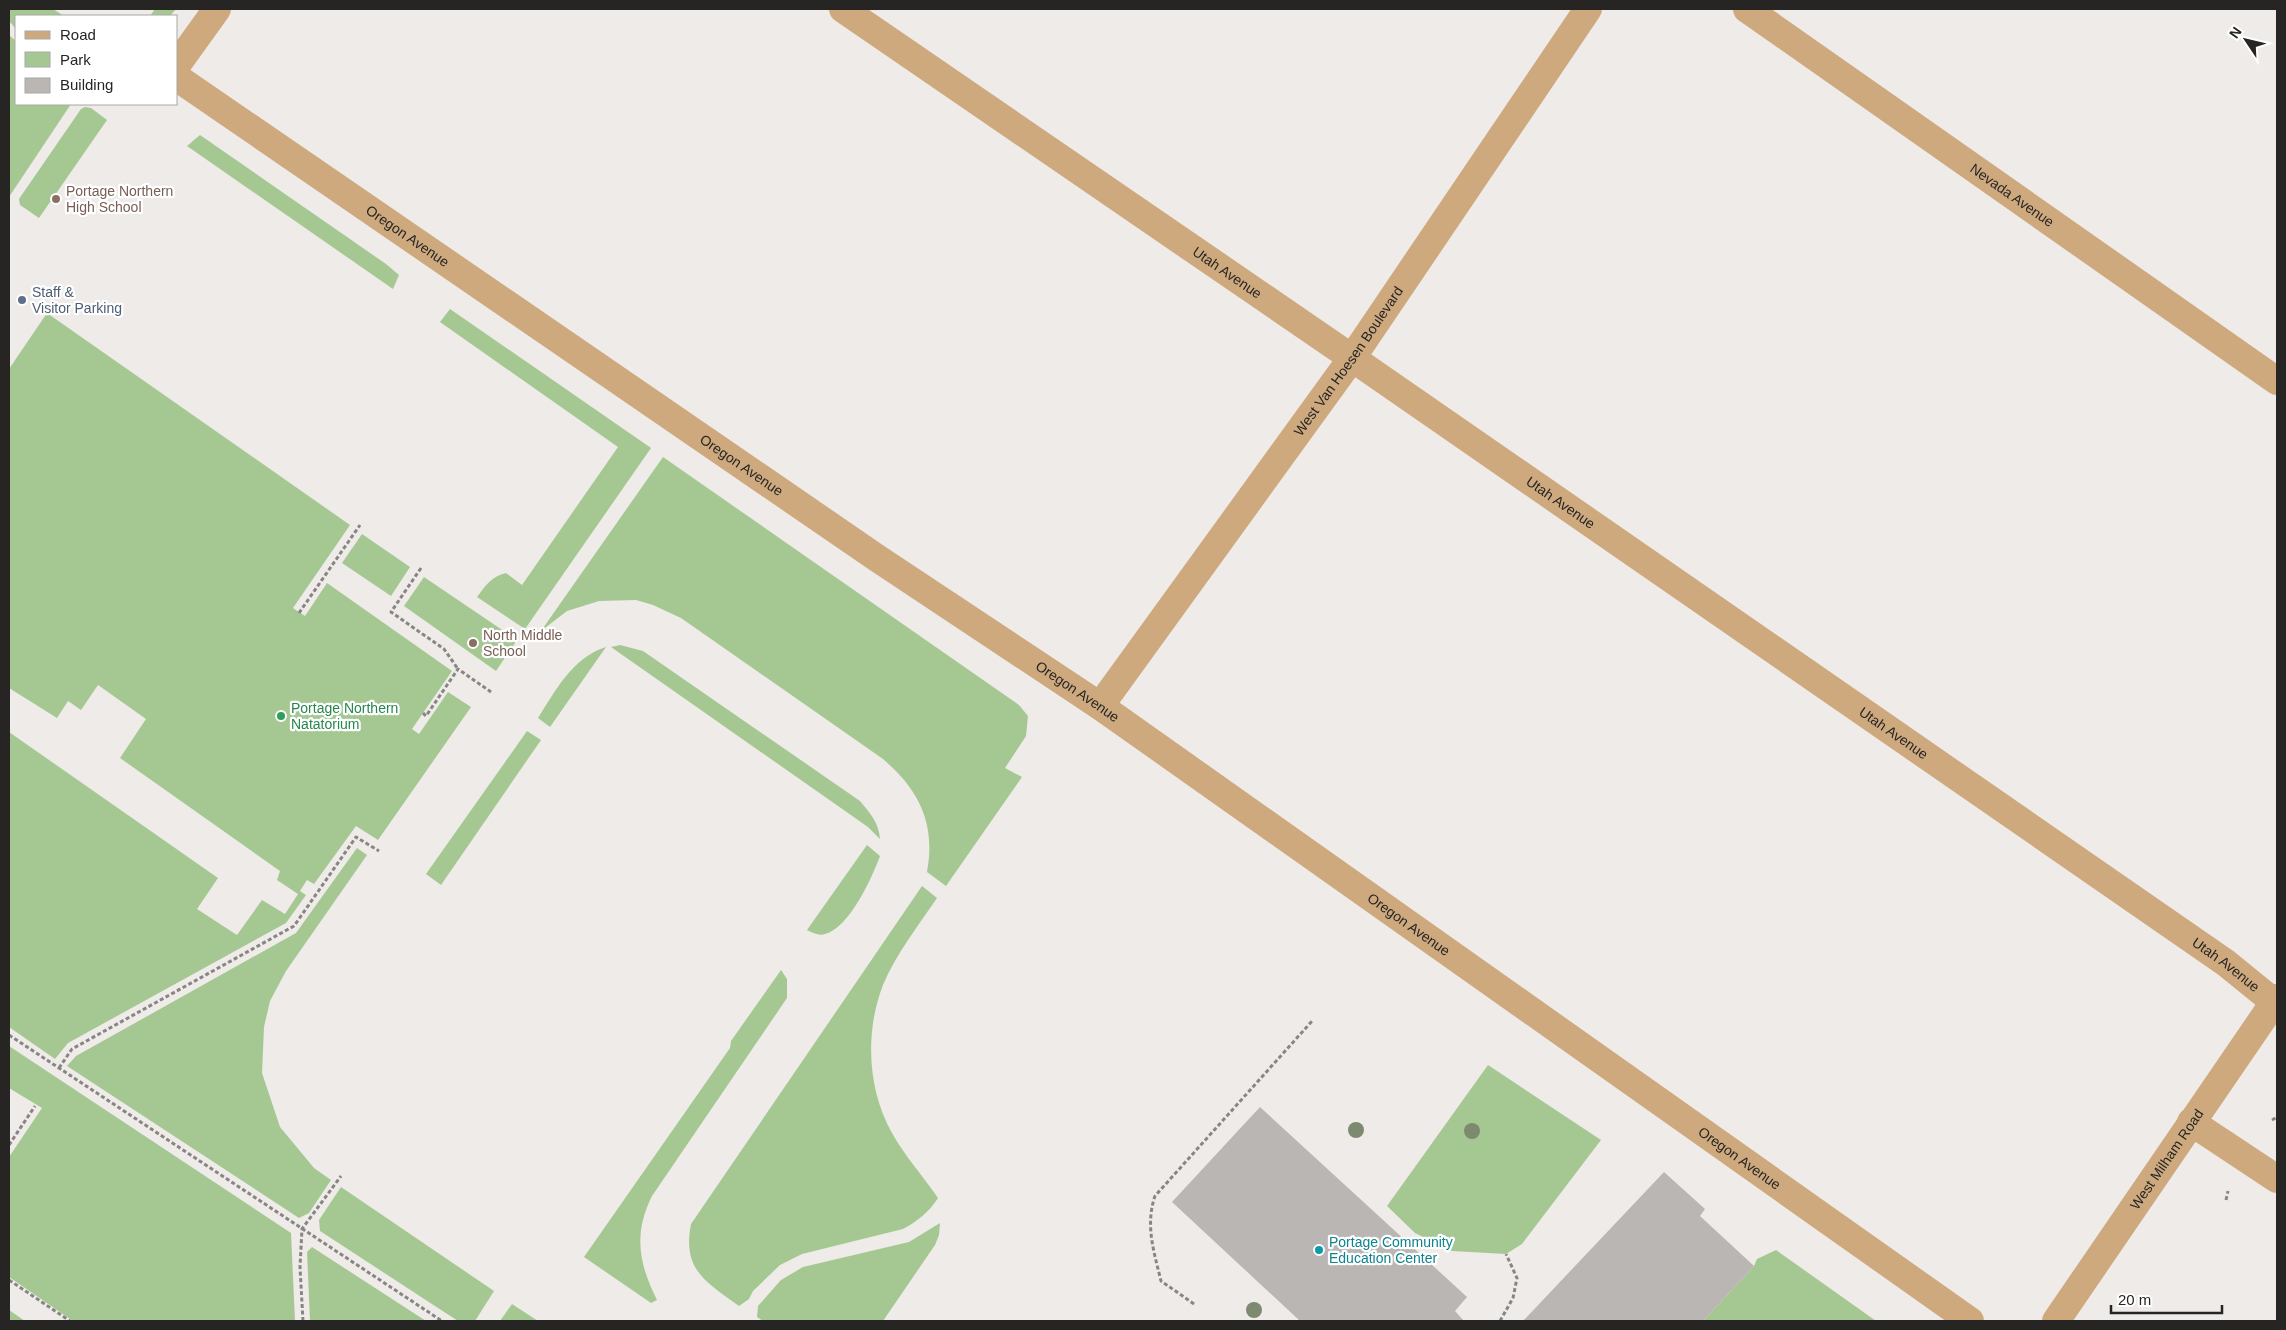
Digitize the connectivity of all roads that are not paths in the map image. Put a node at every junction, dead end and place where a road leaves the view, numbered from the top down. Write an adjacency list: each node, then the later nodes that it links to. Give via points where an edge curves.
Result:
1 (217, 9): 5 (street)
2 (843, 9): 7 (street, Utah Avenue)
3 (1588, 9): 7 (street, West Van Hoesen Boulevard)
4 (1747, 9): 8 (street, Nevada Avenue)
5 (178, 63)
6 (178, 78): 9 (street, Oregon Avenue, via 878,558)
7 (1352, 358): 9 (street, West Van Hoesen Boulevard); 10 (street, Utah Avenue)
8 (2277, 381)
9 (1100, 706): 13 (street, Oregon Avenue)
10 (2276, 1000): 11 (street, West Milham Road)
11 (2190, 1122): 12 (street); 14 (street, West Milham Road)
12 (2277, 1179)
13 (1970, 1321)
14 (2056, 1321)

